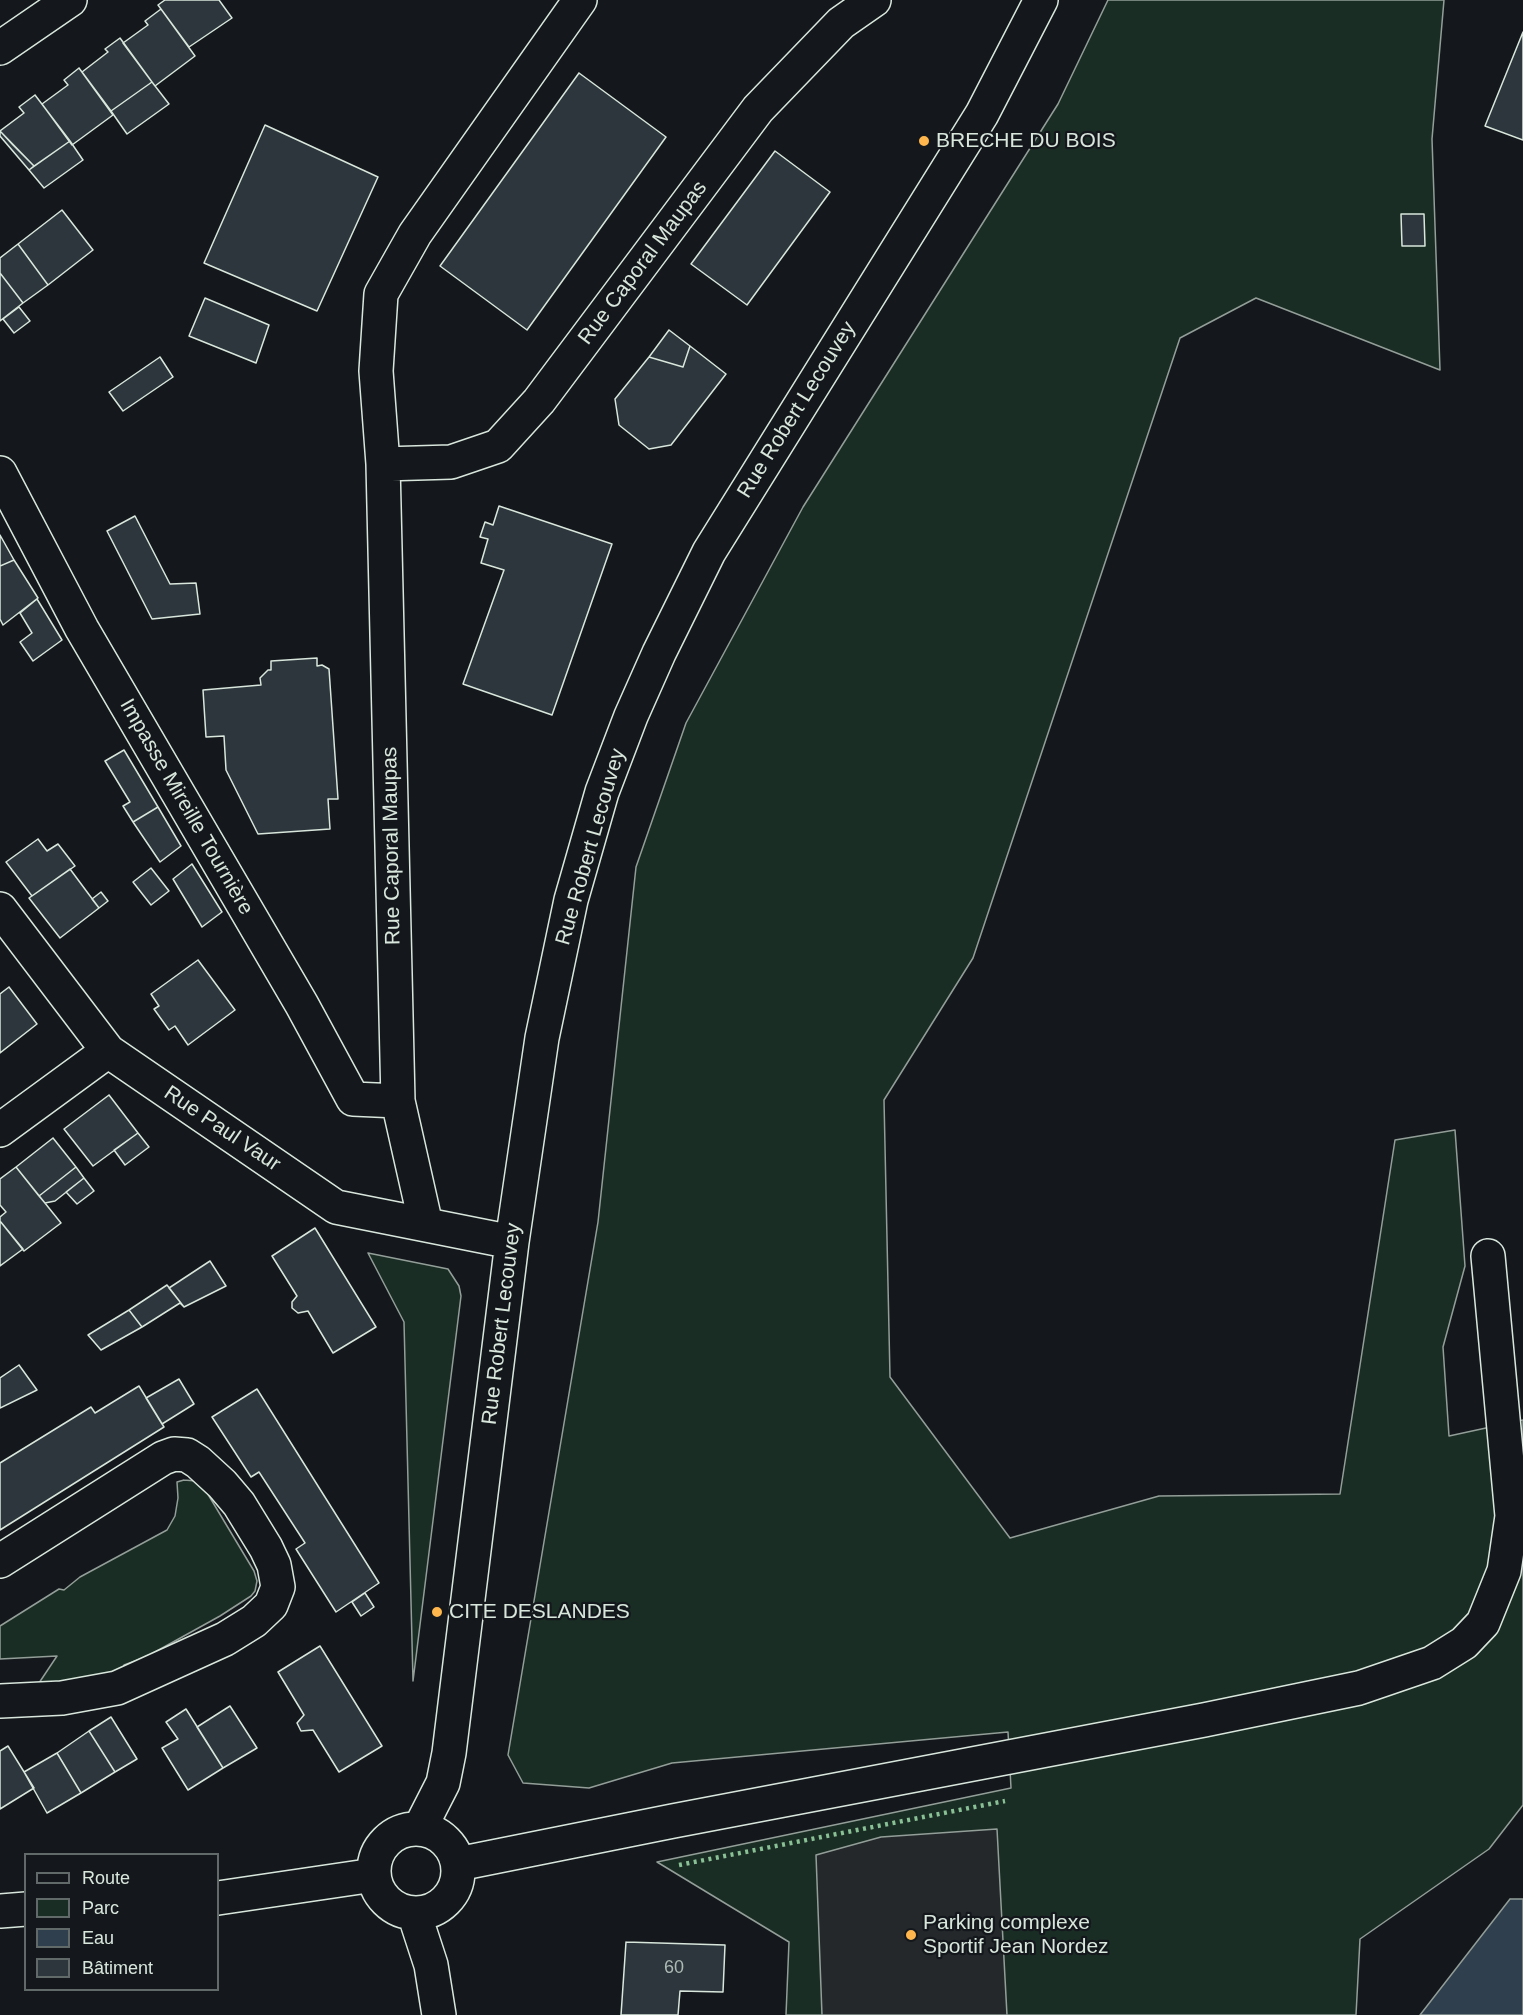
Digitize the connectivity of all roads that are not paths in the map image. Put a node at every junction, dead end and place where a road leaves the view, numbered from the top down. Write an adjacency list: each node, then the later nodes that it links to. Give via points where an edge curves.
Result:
1 (70, 0): 5 (street)
2 (580, 0): 6 (street, Rue Caporal Maupas, via 415,234 381,294 376,371)
3 (874, 0): 6 (street, Rue Caporal Maupas, via 842,23 758,109 539,401 498,446 452,462)
4 (1031, 4): 13 (street, Rue Robert Lecouvey, via 982,114 709,552 631,716 602,792 571,900 542,1038)
5 (0, 48)
6 (383, 464): 10 (street, Rue Caporal Maupas)
7 (0, 473): 10 (street, Impasse Mireille Tournière, via 82,629 296,995 352,1099)
8 (0, 909): 9 (street, Rue Paul Vaur)
9 (108, 1051): 11 (street); 12 (street, Rue Paul Vaur, via 336,1207)
10 (398, 1101): 12 (street, Rue Caporal Maupas)
11 (0, 1130)
12 (426, 1225): 13 (street, Rue Paul Vaur)
13 (512, 1242): 17 (street, Rue Robert Lecouvey, via 449,1753 443,1783)
14 (1488, 1256): 18 (street, via 1512,1516 1504,1571 1483,1623 1464,1643 1432,1663 1359,1688 1204,1720)
15 (0, 1561): 16 (street, via 164,1458 187,1455 239,1504 266,1548 278,1587 271,1605 225,1640 117,1688 62,1698)
16 (0, 1701)
17 (420, 1828): 18 (street, via 445,1840); 19 (street, via 406,1829 382,1845 375,1857)
18 (458, 1864): 23 (street, via 455,1885 444,1903 433,1910)
19 (374, 1875): 20 (street); 23 (street, via 375,1885 387,1902)
20 (219, 1899)
21 (24, 1910): 22 (street)
22 (0, 1911)
23 (414, 1913): 24 (street, via 431,1965)
24 (439, 2015)

